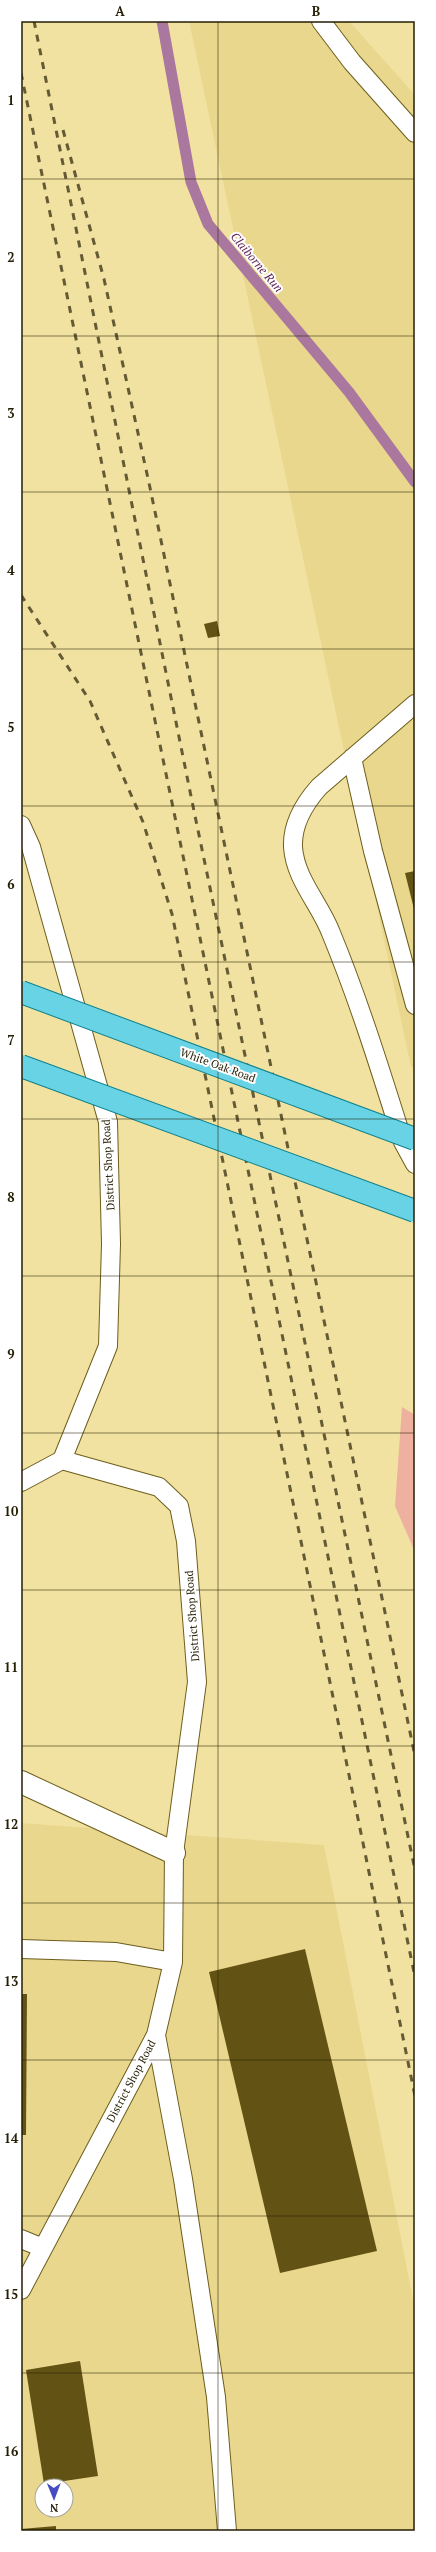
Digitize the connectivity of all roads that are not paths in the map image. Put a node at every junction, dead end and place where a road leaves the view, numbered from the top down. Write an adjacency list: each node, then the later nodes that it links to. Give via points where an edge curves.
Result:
1 (321, 21): 2 (lane, via 352,62)
2 (415, 133)
3 (415, 704): 4 (lane)
4 (352, 758): 7 (lane, via 373,851); 10 (lane, via 319,787 306,803 295,826 293,847 298,872 330,930 355,992 404,1142)
5 (21, 825): 12 (lane, District Shop Road, via 31,847 108,1122 111,1244 108,1346)
6 (21, 992): 9 (main road, White Oak Road, bridge)
7 (415, 1005)
8 (21, 1066): 11 (main road, bridge)
9 (415, 1139)
10 (415, 1164)
11 (415, 1212)
12 (62, 1460): 13 (lane); 15 (lane, District Shop Road, via 158,1487 179,1506 186,1542 197,1682)
13 (21, 1482)
14 (21, 1782): 15 (street)
15 (174, 1853): 17 (lane, District Shop Road)
16 (21, 1949): 17 (lane, via 116,1952)
17 (173, 1962): 18 (lane, District Shop Road)
18 (156, 2035): 20 (lane, District Shop Road); 22 (lane, via 183,2179 216,2397)
19 (21, 2239): 20 (lane)
20 (43, 2248): 21 (lane, District Shop Road)
21 (21, 2290)
22 (227, 2531)

